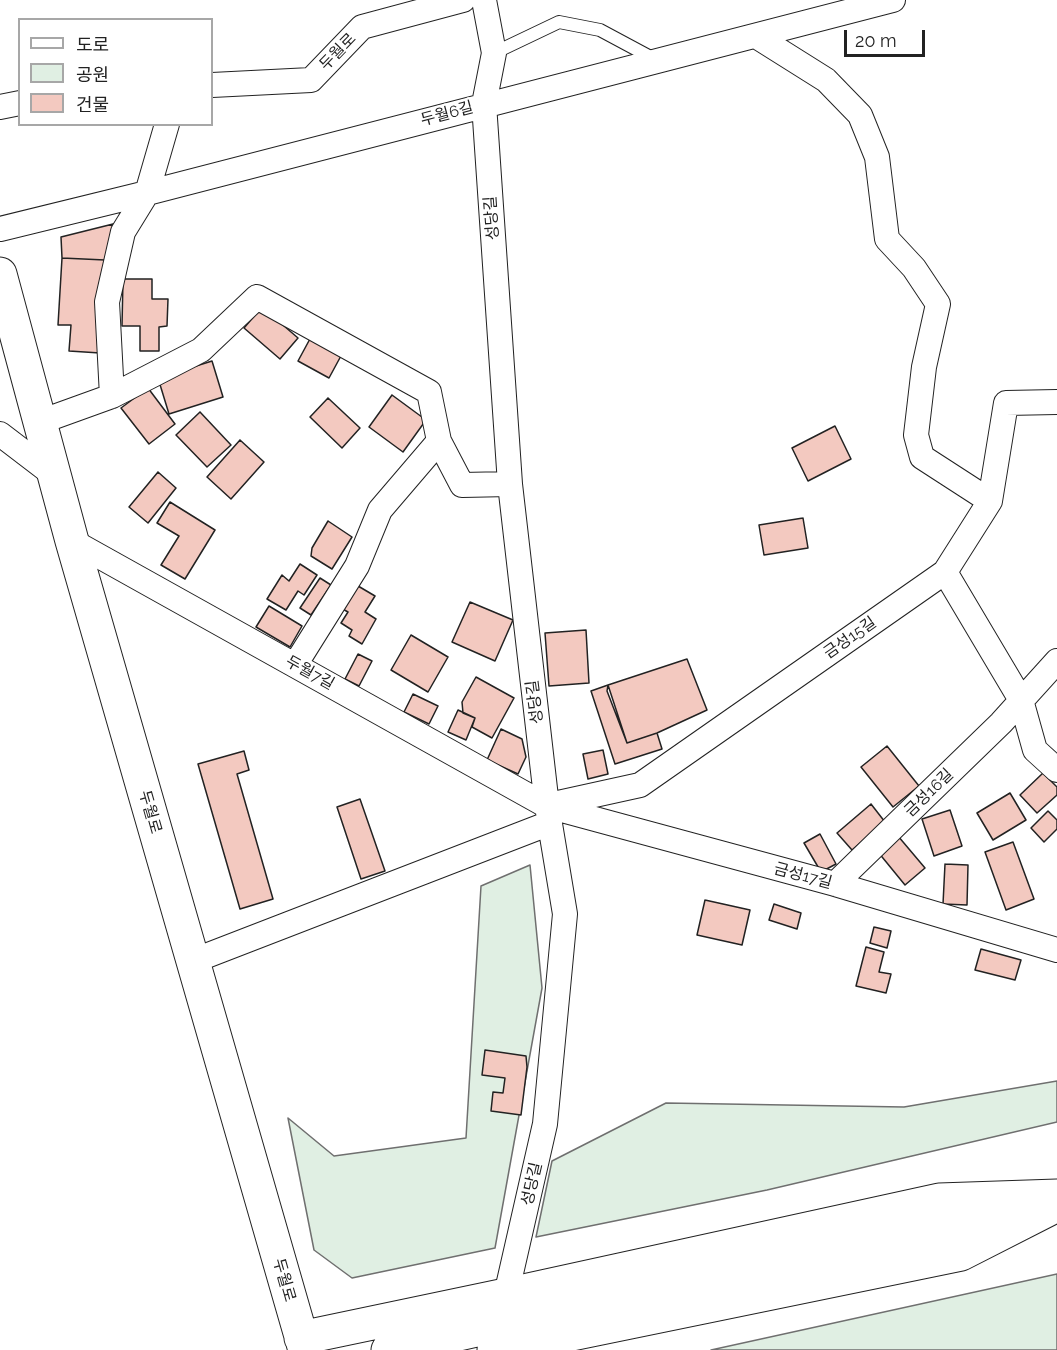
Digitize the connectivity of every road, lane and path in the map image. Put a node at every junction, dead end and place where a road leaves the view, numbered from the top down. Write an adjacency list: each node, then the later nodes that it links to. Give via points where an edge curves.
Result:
1 (463, 0): 7 (street, 두월로, via 362,27 311,80)
2 (484, 0): 5 (street)
3 (893, 0): 4 (street, 두월6길)
4 (756, 36): 6 (street, 두월6길); 22 (street, via 826,80 860,115 878,157 887,239 914,268 938,304 924,367 916,435 922,457)
5 (494, 53): 6 (lane, via 559,22 600,30); 9 (street, 성당길)
6 (660, 62): 9 (street, 두월6길)
7 (213, 85)
8 (18, 103): 10 (street)
9 (484, 105): 12 (street, 두월6길); 21 (street, 성당길)
10 (0, 107)
11 (166, 126): 12 (street)
12 (147, 193): 13 (street, 두월6길); 15 (street, via 123,232 107,302)
13 (0, 229)
14 (0, 274): 17 (main road, 두월로)
15 (112, 396): 17 (street); 19 (street, via 201,350 257,297 429,392)
16 (1057, 402): 22 (street, 금성15길, via 1006,403)
17 (40, 422): 20 (main road, 두월로)
18 (0, 434): 20 (street)
19 (439, 441): 21 (street, via 462,485); 26 (street, via 380,510 357,567)
20 (55, 476): 23 (main road, 두월로)
21 (510, 484): 29 (street, 성당길)
22 (990, 501): 24 (street, 금성15길)
23 (72, 541): 26 (street, 두월7길); 32 (main road, 두월로)
24 (945, 572): 27 (street); 29 (street, 금성15길, via 640,785)
25 (1057, 662): 27 (street, 금성16길)
26 (295, 665): 29 (street, 두월7길)
27 (1021, 700): 28 (street, via 1035,750); 30 (street, 금성16길)
28 (1057, 770)
29 (549, 814): 30 (street, 금성17길); 32 (street, 금성15길); 35 (street, 성당길, via 565,914 545,1124)
30 (835, 884): 31 (street, 금성17길)
31 (1057, 950)
32 (193, 962): 36 (main road, 두월로)
33 (1057, 1198): 35 (main road, via 939,1200); 37 (main road)
34 (1057, 1206): 38 (main road, via 961,1254)
35 (506, 1295): 36 (main road)
36 (303, 1344)
37 (388, 1350)
38 (494, 1350)

